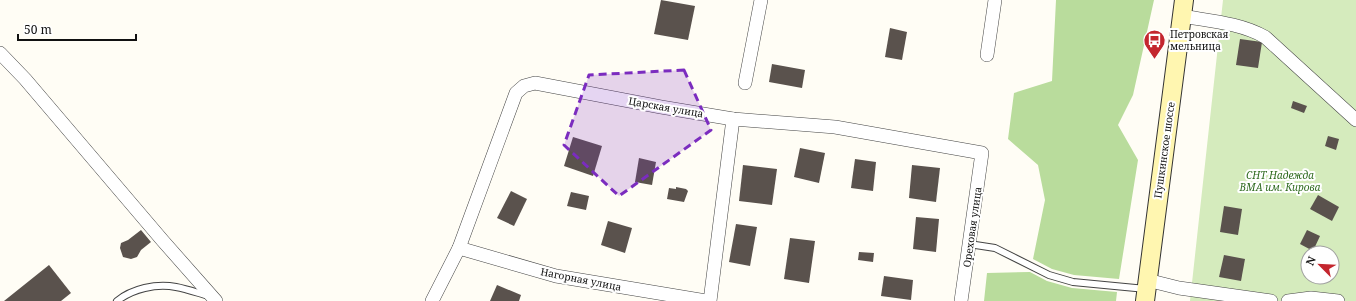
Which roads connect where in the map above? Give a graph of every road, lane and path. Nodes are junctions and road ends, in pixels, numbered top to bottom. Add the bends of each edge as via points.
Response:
1 (761, 0) edge
2 (995, 0) edge
3 (1183, 8) edge
4 (0, 53) edge
5 (987, 55) dead end
6 (745, 84) dead end
7 (732, 119) junction
8 (1356, 120) edge
9 (982, 153) joint
10 (969, 244) junction
11 (459, 248) junction
12 (1146, 290) edge
13 (214, 299) edge
14 (117, 301) edge
15 (432, 301) edge
16 (706, 301) edge
17 (710, 301) edge
18 (961, 301) edge
19 (1271, 301) edge
20 (1288, 301) edge
21 (1338, 301) edge

1 - 6 street
2 - 5 street
3 - 8 street via 1265,37
3 - 12 main road, Пушкинское шоссе
4 - 13 street
7 - 9 street, Царская улица via 835,128
7 - 11 street, Царская улица via 535,83 524,86 516,93
7 - 17 street
9 - 10 street, Ореховая улица
10 - 12 lane via 995,248 1049,275 1073,282
10 - 18 street, Ореховая улица
11 - 15 street, Царская улица
11 - 16 street, Нагорная улица via 556,276
12 - 19 street via 1179,288
13 - 14 lane via 175,286 150,286 124,295
20 - 21 street via 1311,298

